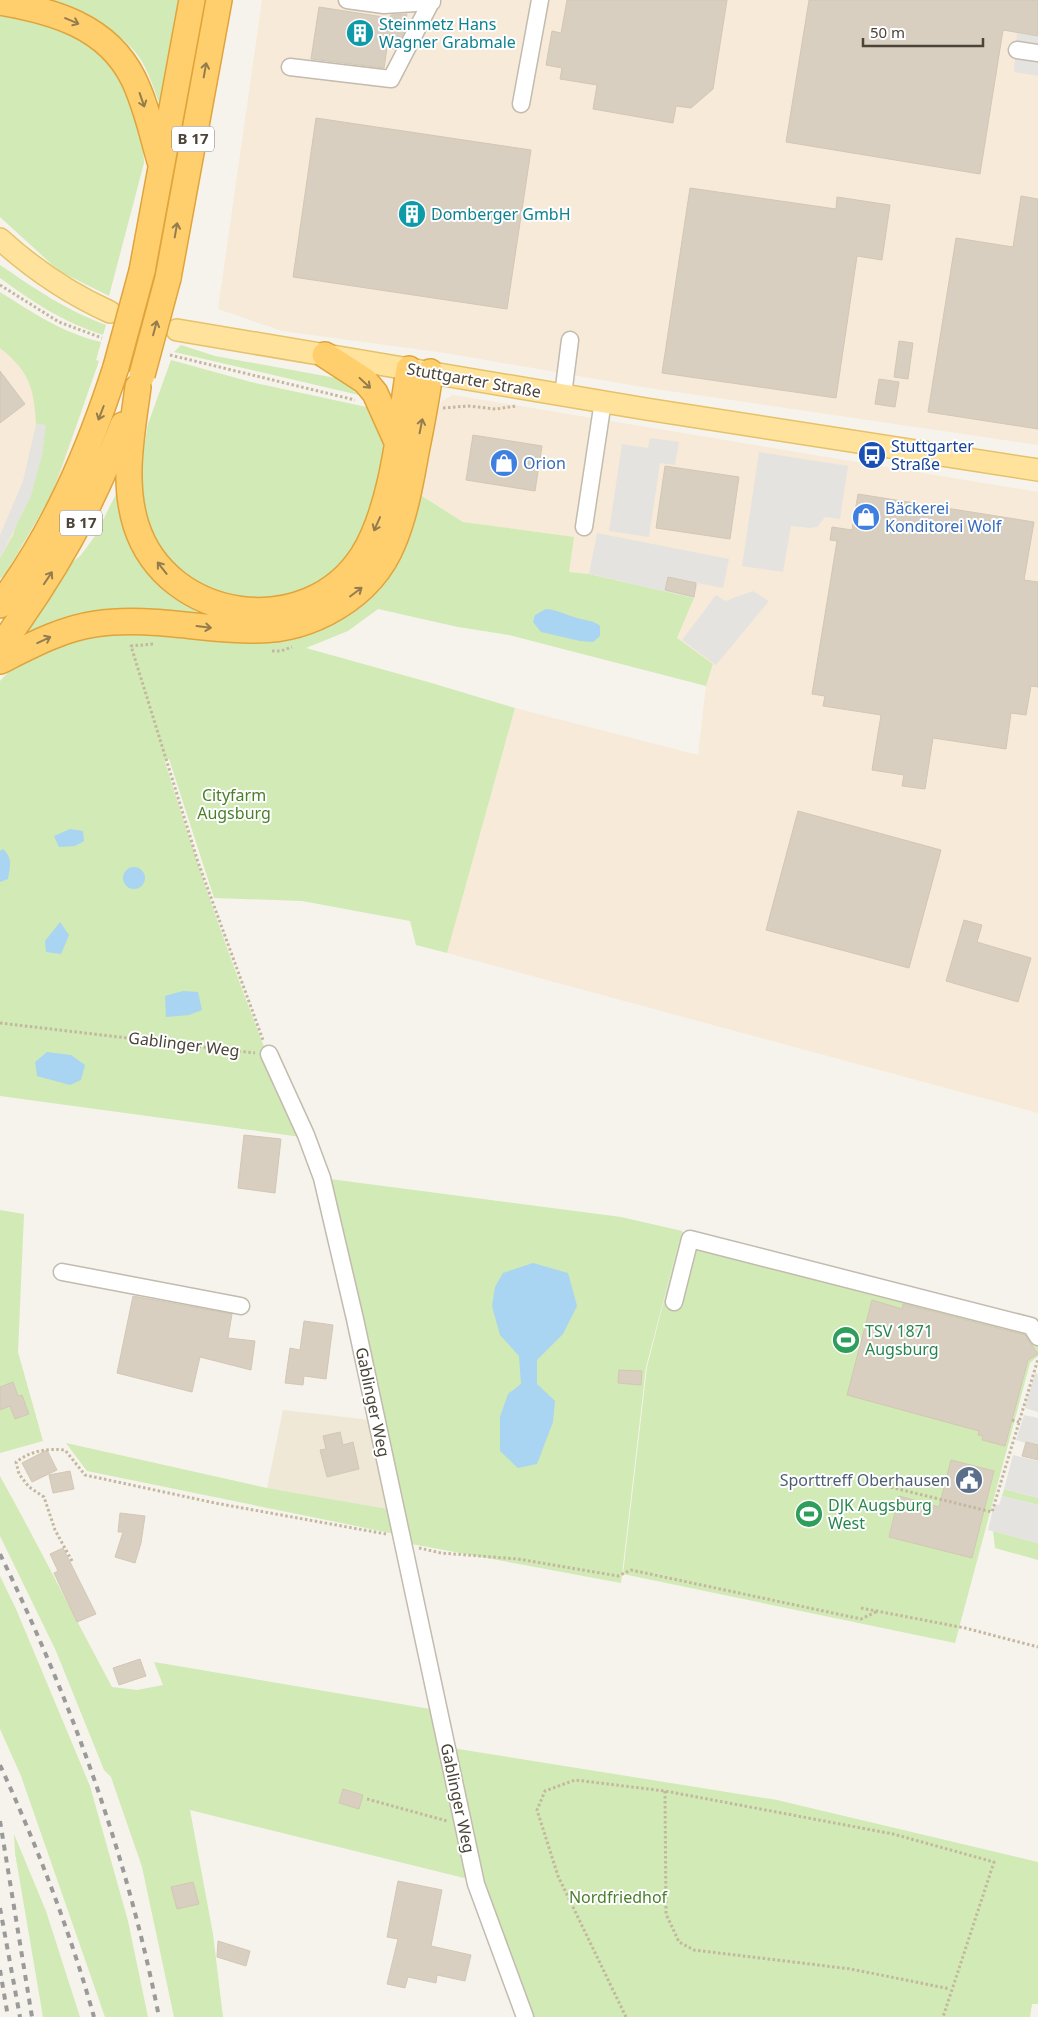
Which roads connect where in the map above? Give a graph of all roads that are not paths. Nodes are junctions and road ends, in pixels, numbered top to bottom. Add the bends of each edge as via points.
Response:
1 (192, 0) edge
2 (218, 0) edge
3 (347, 0) edge
4 (540, 0) edge
5 (432, 1) edge
6 (0, 2) edge
7 (1017, 50) dead end
8 (1038, 53) edge
9 (290, 66) dead end
10 (521, 104) dead end
11 (162, 166) junction
12 (0, 239) edge
13 (110, 312) dead end
14 (177, 330) dead end
15 (570, 340) dead end
16 (325, 354) junction
17 (420, 371) junction
18 (140, 381) junction
19 (563, 395) junction
20 (604, 401) junction
21 (396, 442) junction
22 (1038, 470) edge
23 (584, 527) dead end
24 (0, 605) edge
25 (0, 647) edge
26 (0, 661) edge
27 (269, 1054) road end
28 (62, 1272) dead end
29 (674, 1302) dead end
30 (241, 1306) dead end
31 (1038, 1338) edge
32 (525, 2017) edge

1 - 11 highway, B 17
18 -> 2 highway, B 17, bridge via 168,278
3 - 5 lane via 384,5
4 - 10 lane
5 - 9 lane via 391,79
6 -> 11 highway via 56,14 80,24 119,57 133,77 141,97
7 - 8 lane
11 -> 24 highway, B 17, bridge via 142,271 99,419 61,507
12 - 13 main road via 29,265 76,297
14 - 16 main road, Stuttgarter Straße
15 - 19 lane
16 - 17 main road, Stuttgarter Straße
16 -> 21 highway via 365,382 375,393
17 - 19 main road, Stuttgarter Straße
17 - 21 highway
26 -> 17 highway via 53,636 94,624 136,621 277,630 306,623 335,608 362,588 380,567 393,544 410,483
21 -> 18 highway via 380,517 363,555 346,575 315,598 284,610 250,611 219,605 192,593 168,576 148,550 136,526 130,495 129,456
25 -> 18 highway, B 17 via 56,566 83,518
19 - 20 main road, Stuttgarter Straße
20 - 22 main road, Stuttgarter Straße
20 - 23 lane
27 - 32 lane, Gablinger Weg via 322,1178 356,1319 476,1884
28 - 30 lane
29 - 31 lane via 690,1239 1031,1326

